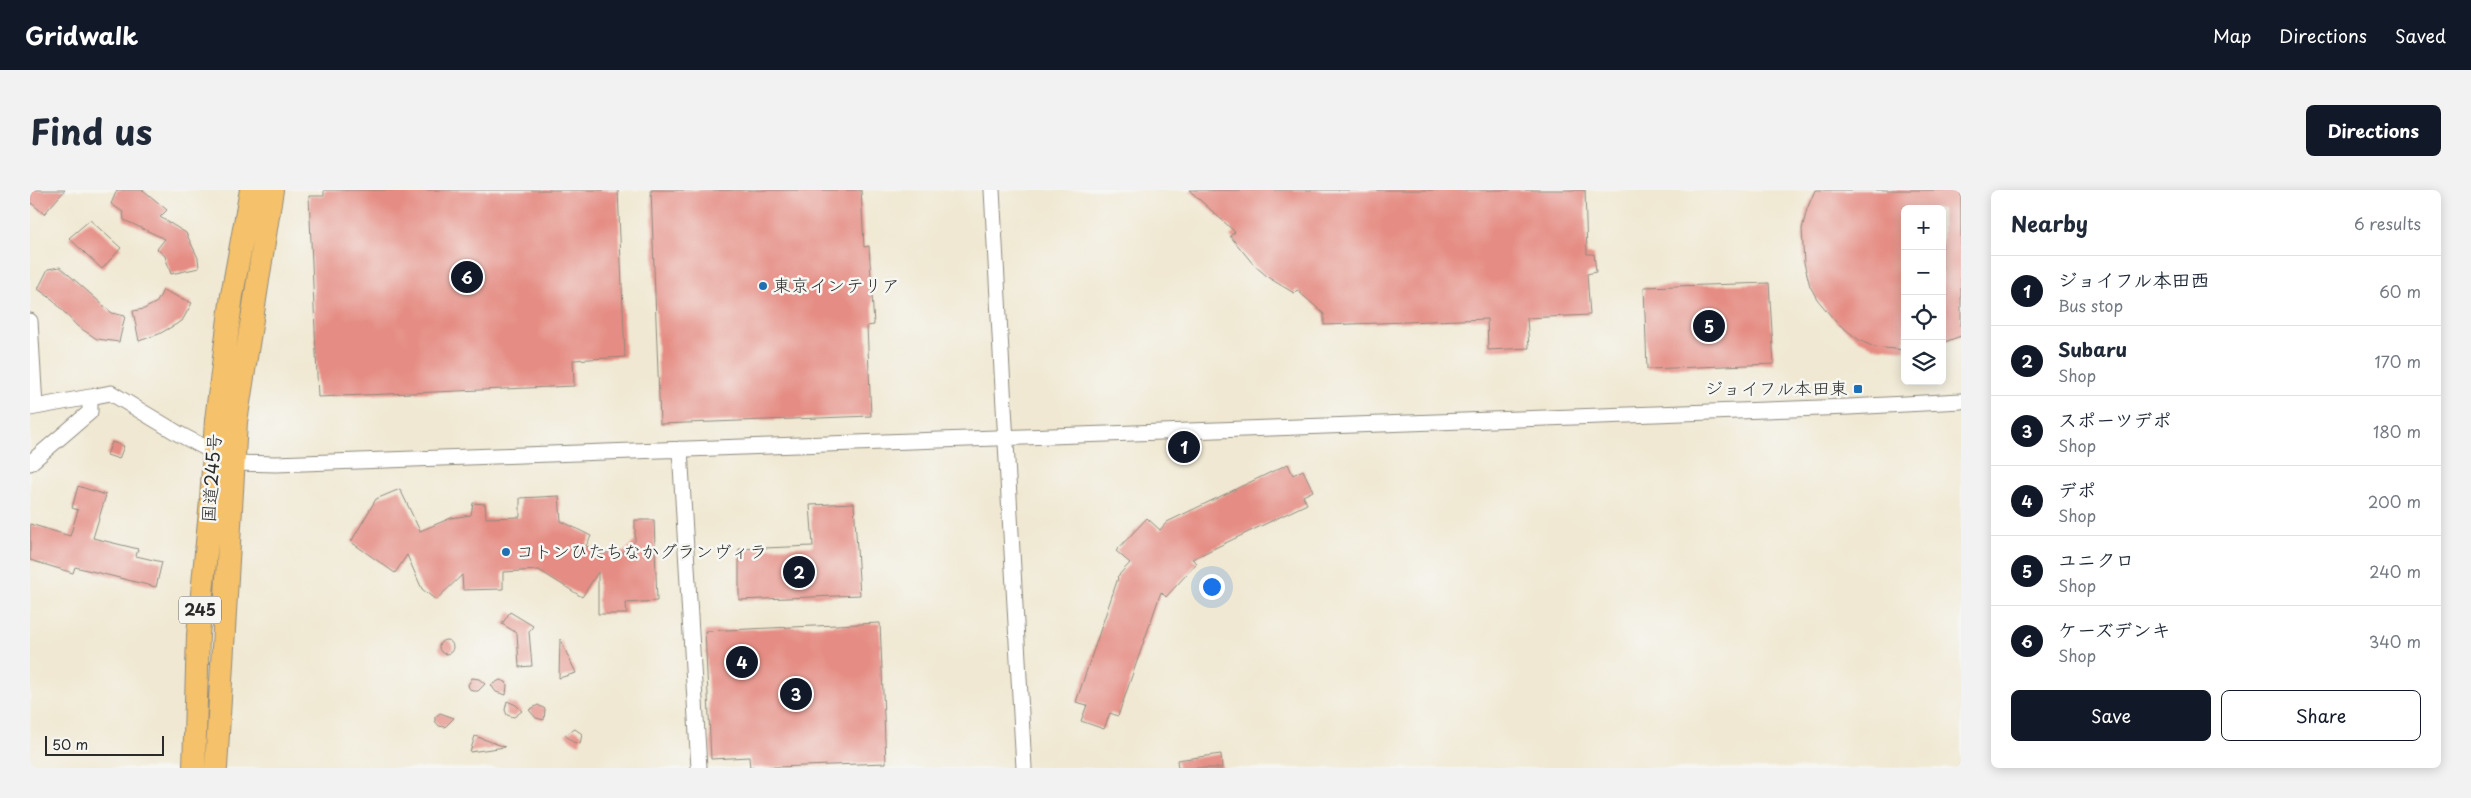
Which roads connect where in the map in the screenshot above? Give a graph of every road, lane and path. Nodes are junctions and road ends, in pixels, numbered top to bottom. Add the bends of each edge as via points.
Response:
1 (251, 190) edge
2 (272, 190) edge
3 (992, 190) edge
4 (30, 321) edge
5 (90, 397) junction
6 (1961, 401) edge
7 (33, 408) edge
8 (1005, 437) junction
9 (680, 449) junction
10 (214, 452) junction
11 (30, 463) edge
12 (234, 463) junction
13 (194, 768) edge
14 (216, 768) edge
15 (699, 768) edge
16 (1024, 768) edge

1 - 10 highway, 国道245号 / 245 via 232,296
2 - 12 highway, 国道245号 / 245 via 236,422
3 - 8 street
4 - 7 street
5 - 7 street
5 - 10 street via 111,393
5 - 11 street via 90,412
6 - 8 street
8 - 9 street
8 - 16 street
9 - 12 street
9 - 15 street
10 - 12 street
10 - 13 highway, 国道245号 / 245 via 198,635
12 - 14 highway, 国道245号 / 245

